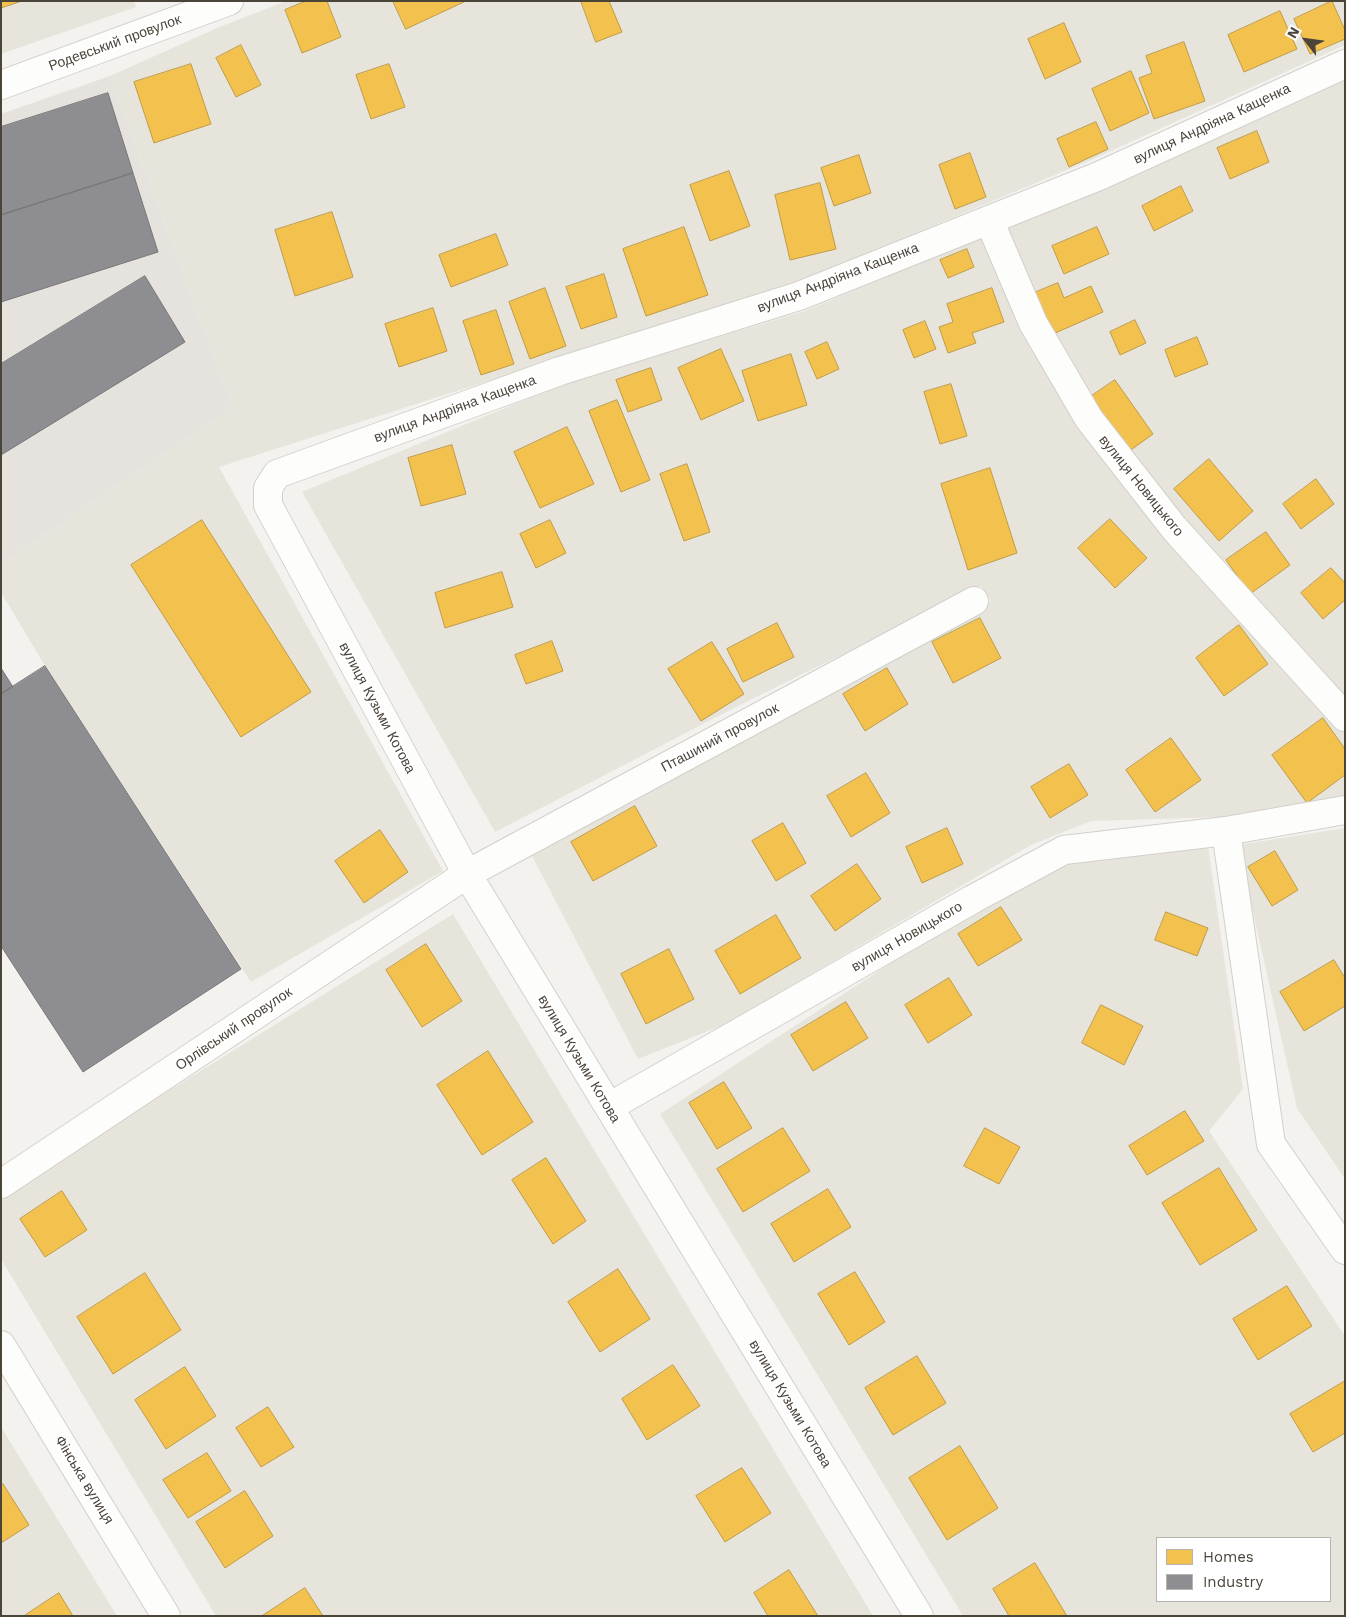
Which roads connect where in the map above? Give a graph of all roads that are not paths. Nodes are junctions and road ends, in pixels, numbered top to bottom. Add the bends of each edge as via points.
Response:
1 (228, 1) edge
2 (1345, 64) edge
3 (1, 85) edge
4 (989, 220) junction
5 (268, 488) joint
6 (974, 601) dead end
7 (1345, 717) edge
8 (1345, 810) edge
9 (1226, 831) junction
10 (467, 874) junction
11 (609, 1107) junction
12 (1, 1184) edge
13 (1345, 1250) edge
14 (1, 1345) edge
15 (166, 1616) edge
16 (919, 1616) edge

1 - 3 street, Родевський провулок
2 - 4 street, вулиця Андріяна Кащенка via 1098,176
4 - 5 street, вулиця Андріяна Кащенка via 799,296 560,371 277,474
4 - 7 street, вулиця Новицького via 1033,323 1089,419 1174,528
5 - 10 street, вулиця Кузьми Котова via 268,505
6 - 10 street, Пташиний провулок
8 - 9 street, вулиця Новицького
9 - 11 street, вулиця Новицького via 1064,850
9 - 13 street via 1271,1144
10 - 11 street, вулиця Кузьми Котова
10 - 12 street, Орлівський провулок
11 - 16 street, вулиця Кузьми Котова
14 - 15 street, Фінська вулиця

